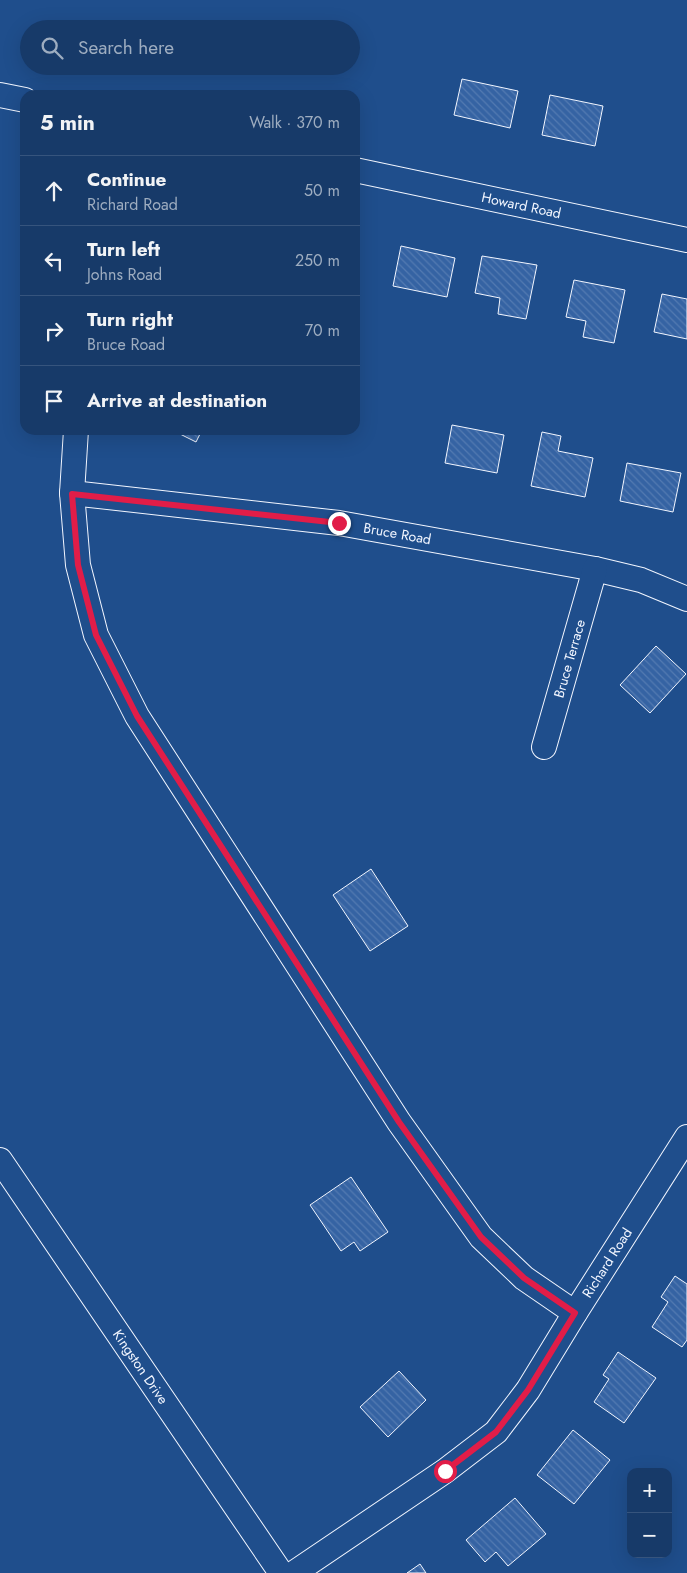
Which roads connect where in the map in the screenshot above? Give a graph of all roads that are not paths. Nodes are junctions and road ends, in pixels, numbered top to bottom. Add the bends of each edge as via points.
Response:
1 (0, 95) edge
2 (20, 99) edge
3 (360, 171) edge
4 (687, 240) edge
5 (76, 435) edge
6 (72, 494) junction
7 (595, 569) junction
8 (687, 599) edge
9 (544, 747) dead end
10 (687, 1137) edge
11 (0, 1160) edge
12 (575, 1313) junction
13 (281, 1573) edge
14 (294, 1573) edge

1 - 2 street
3 - 4 street, Howard Road
5 - 6 street
6 - 7 street, Bruce Road via 339,523
6 - 12 street via 78,565 96,635 137,716 399,1122 481,1237 524,1278
7 - 8 street, Bruce Road via 641,580
7 - 9 street, Bruce Terrace
10 - 12 street, Richard Road
11 - 13 street, Kingston Drive
12 - 14 street, Richard Road via 528,1390 496,1432 445,1471

